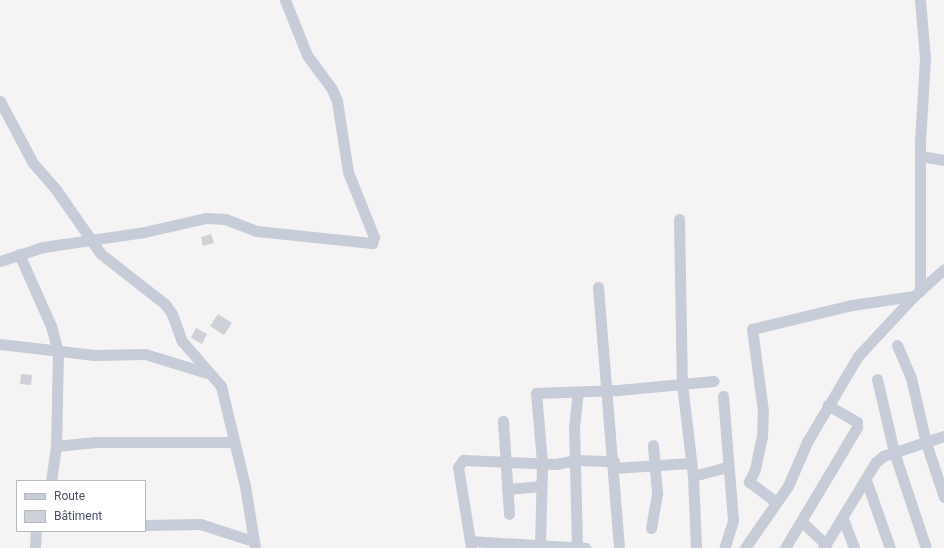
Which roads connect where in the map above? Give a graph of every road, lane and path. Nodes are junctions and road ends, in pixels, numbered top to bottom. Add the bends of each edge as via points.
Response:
1 (284, 0) edge
2 (920, 0) edge
3 (0, 101) edge
4 (920, 156) junction
5 (944, 160) edge
6 (679, 219) dead end
7 (90, 239) junction
8 (19, 254) junction
9 (0, 261) edge
10 (944, 269) edge
11 (598, 287) dead end
12 (917, 293) junction
13 (0, 344) edge
14 (897, 345) dead end
15 (58, 352) junction
16 (216, 378) junction
17 (714, 380) dead end
18 (877, 380) dead end
19 (682, 384) junction
20 (608, 390) junction
21 (578, 392) junction
22 (723, 396) dead end
23 (828, 405) junction
24 (503, 421) dead end
25 (944, 436) edge
26 (234, 442) junction
27 (926, 443) junction
28 (653, 445) dead end
29 (56, 446) junction
30 (894, 452) junction
31 (504, 460) junction
32 (576, 460) junction
33 (542, 462) junction
34 (690, 463) junction
35 (614, 464) junction
36 (654, 465) junction
37 (727, 467) junction
38 (693, 476) junction
39 (51, 480) edge
40 (866, 480) junction
41 (541, 486) junction
42 (507, 489) junction
43 (944, 497) edge
44 (776, 502) junction
45 (509, 514) dead end
46 (843, 519) junction
47 (802, 522) junction
48 (146, 525) edge
49 (651, 528) dead end
50 (36, 532) edge
51 (254, 545) edge
52 (471, 545) edge
53 (824, 546) edge
54 (544, 547) edge
55 (581, 547) edge
56 (35, 548) edge
57 (619, 548) edge
58 (696, 548) edge
59 (724, 548) edge
60 (745, 548) edge
61 (785, 548) edge
62 (854, 548) edge
63 (890, 548) edge
64 (926, 548) edge

1 - 7 street via 307,56 332,89 337,101 348,172 374,237 372,243 257,231 215,218
2 - 4 street via 925,58
3 - 7 street via 33,163 57,191
4 - 5 street
4 - 12 street
6 - 19 street
7 - 8 street
7 - 16 street via 116,268 165,304 172,314 182,340
8 - 9 street
8 - 15 street via 51,326
10 - 12 street
11 - 20 street
12 - 23 street via 867,344
12 - 44 street via 852,305 752,329 763,411 762,437 755,469 749,482
13 - 15 street
14 - 27 street via 911,378
15 - 16 street via 145,354 198,369
15 - 29 street
16 - 26 street via 225,395
17 - 19 street
18 - 30 street
19 - 20 street
19 - 34 street
20 - 21 street
20 - 35 street
21 - 32 street via 574,428
21 - 33 street via 536,393
22 - 37 street
23 - 44 street via 807,442 788,486
23 - 47 street via 857,422 857,428
24 - 31 street
25 - 27 street
26 - 29 street via 96,442
26 - 51 street via 245,486
27 - 30 street
27 - 43 street
28 - 36 street
29 - 39 street
30 - 40 street via 875,463
30 - 64 street
31 - 33 street
31 - 42 street
31 - 52 street via 463,460 460,464 462,498
32 - 33 street via 556,464
32 - 35 street
32 - 55 street
33 - 41 street
34 - 36 street
34 - 38 street
35 - 36 street
35 - 57 street
36 - 49 street via 657,493
37 - 38 street
37 - 59 street via 733,521
38 - 58 street
40 - 46 street
40 - 63 street
41 - 42 street
41 - 54 street
42 - 45 street
44 - 60 street
46 - 53 street
46 - 62 street
47 - 53 street
47 - 61 street
48 - 51 street via 200,524
50 - 56 street
52 - 54 street
54 - 55 street

